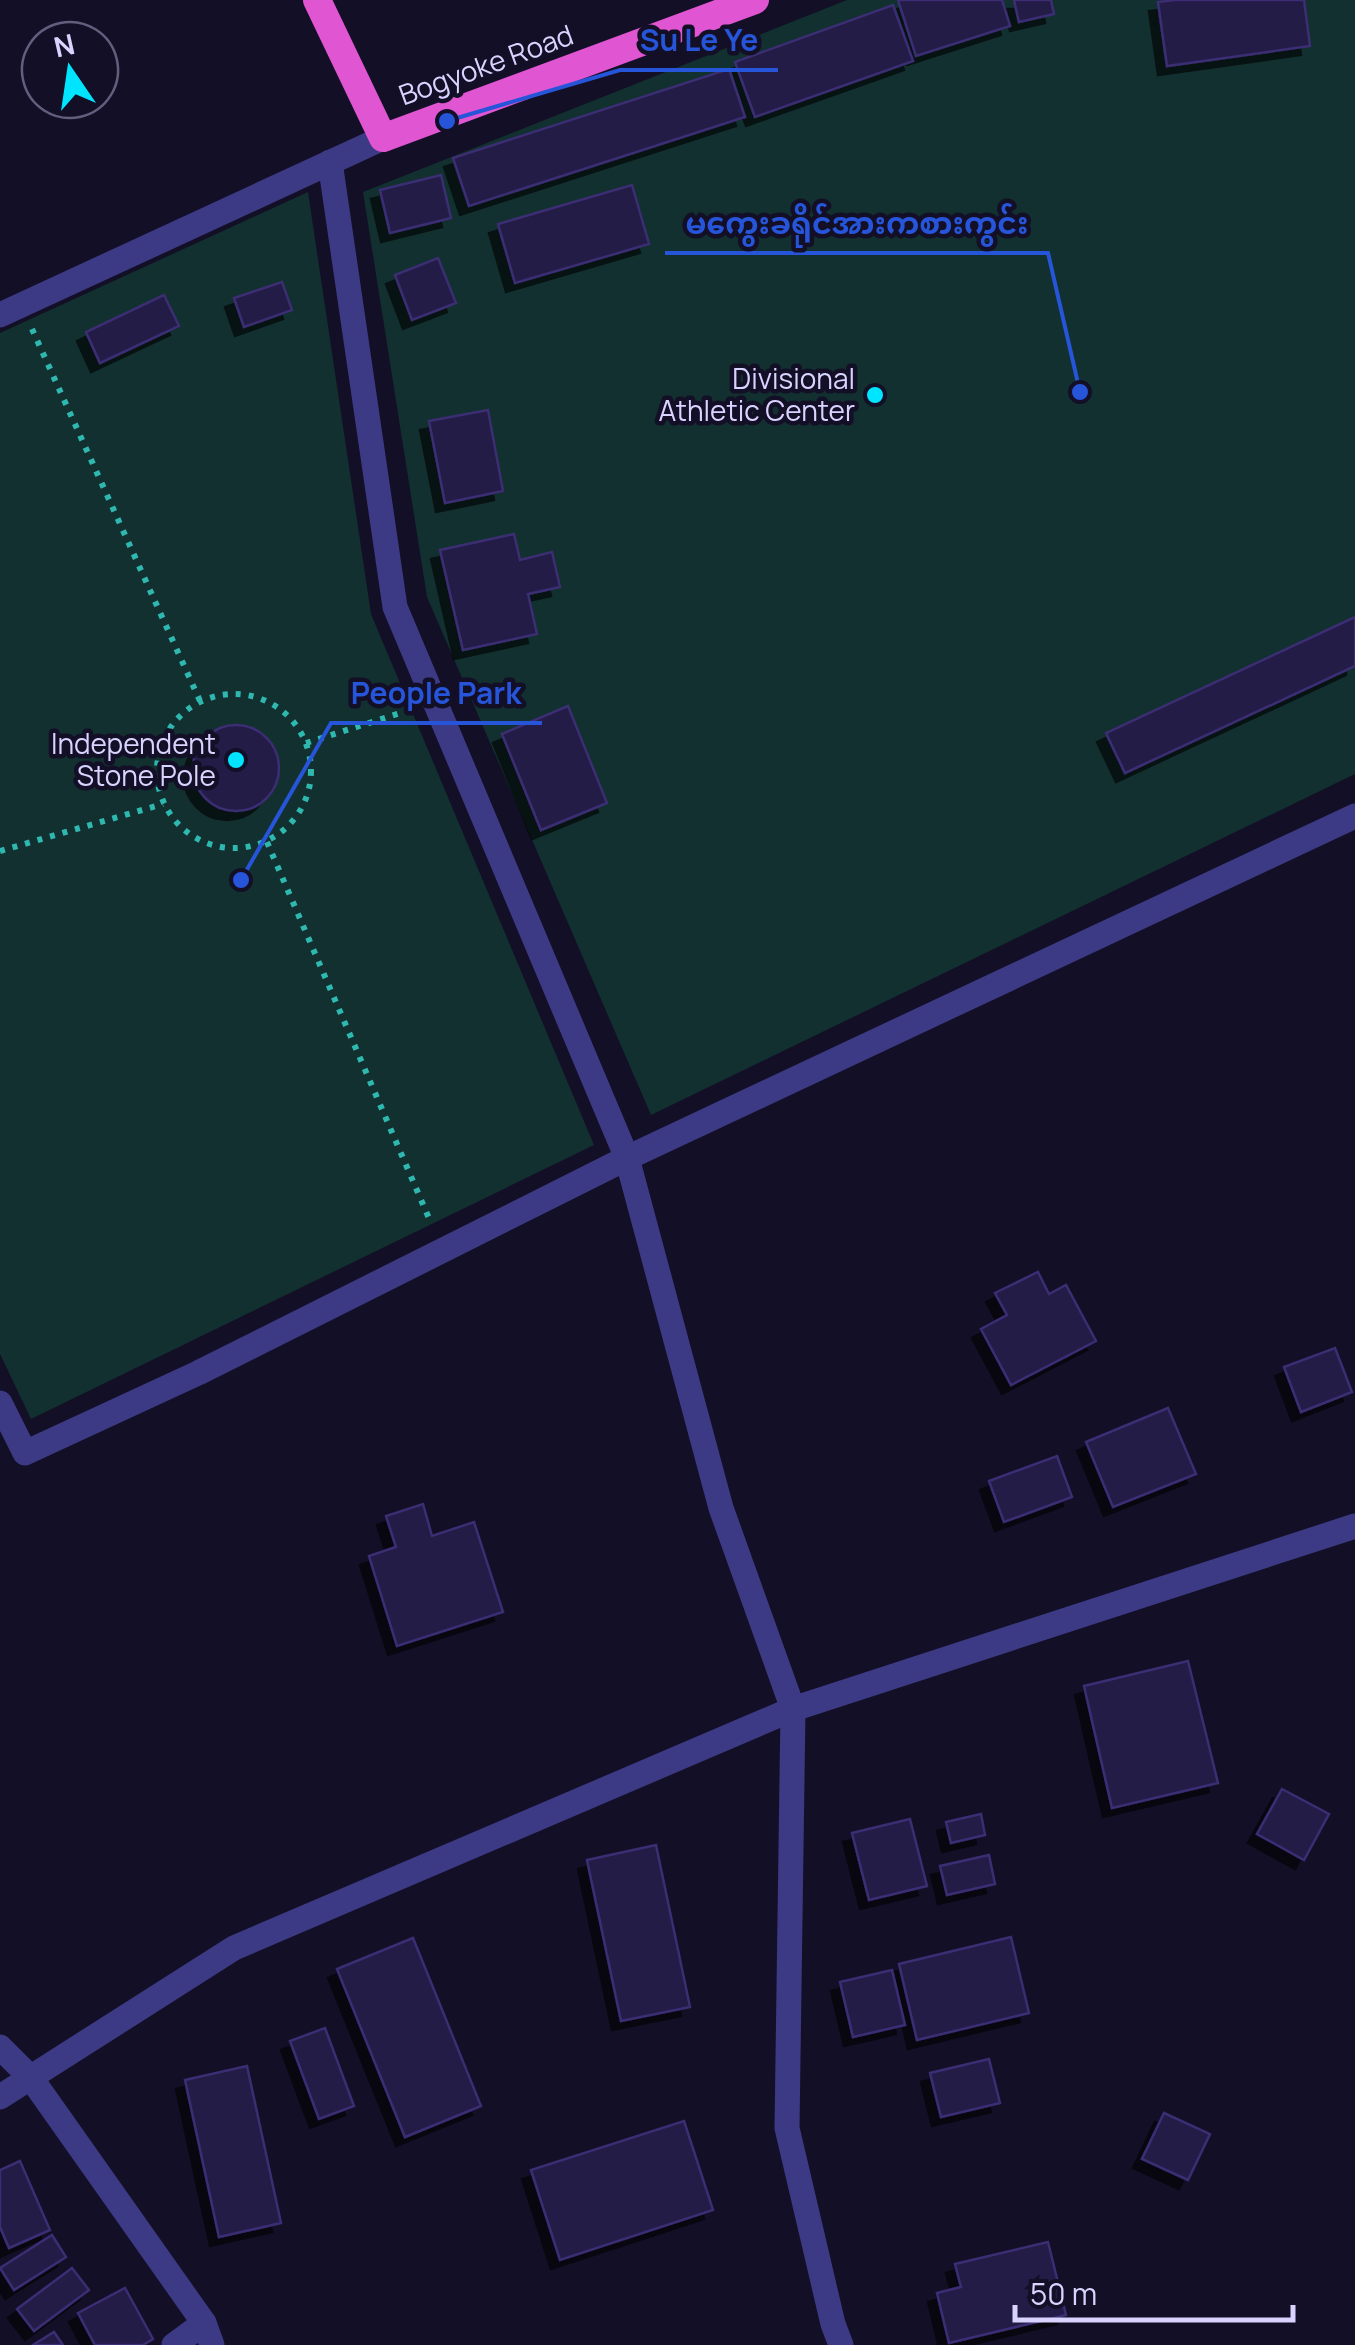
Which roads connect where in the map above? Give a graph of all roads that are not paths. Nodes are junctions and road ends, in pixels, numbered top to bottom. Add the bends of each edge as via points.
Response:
1 (318, 0) edge
2 (755, 0) edge
3 (383, 138) junction
4 (330, 162) junction
5 (10, 310) edge
6 (1355, 816) edge
7 (627, 1158) junction
8 (0, 1403) edge
9 (1355, 1526) edge
10 (793, 1709) junction
11 (0, 2047) edge
12 (31, 2078) junction
13 (0, 2097) edge
14 (208, 2334) edge
15 (174, 2345) edge
16 (840, 2345) edge

1 - 3 highway, Bogyoke Road
2 - 3 highway, Bogyoke Road
3 - 4 street
4 - 5 street
4 - 7 street via 395,607
6 - 7 street
7 - 8 street via 25,1453
7 - 10 street via 720,1508
9 - 10 street
10 - 12 street via 234,1948
10 - 16 street via 786,2128
11 - 12 street
12 - 13 street
12 - 14 street
14 - 15 street

